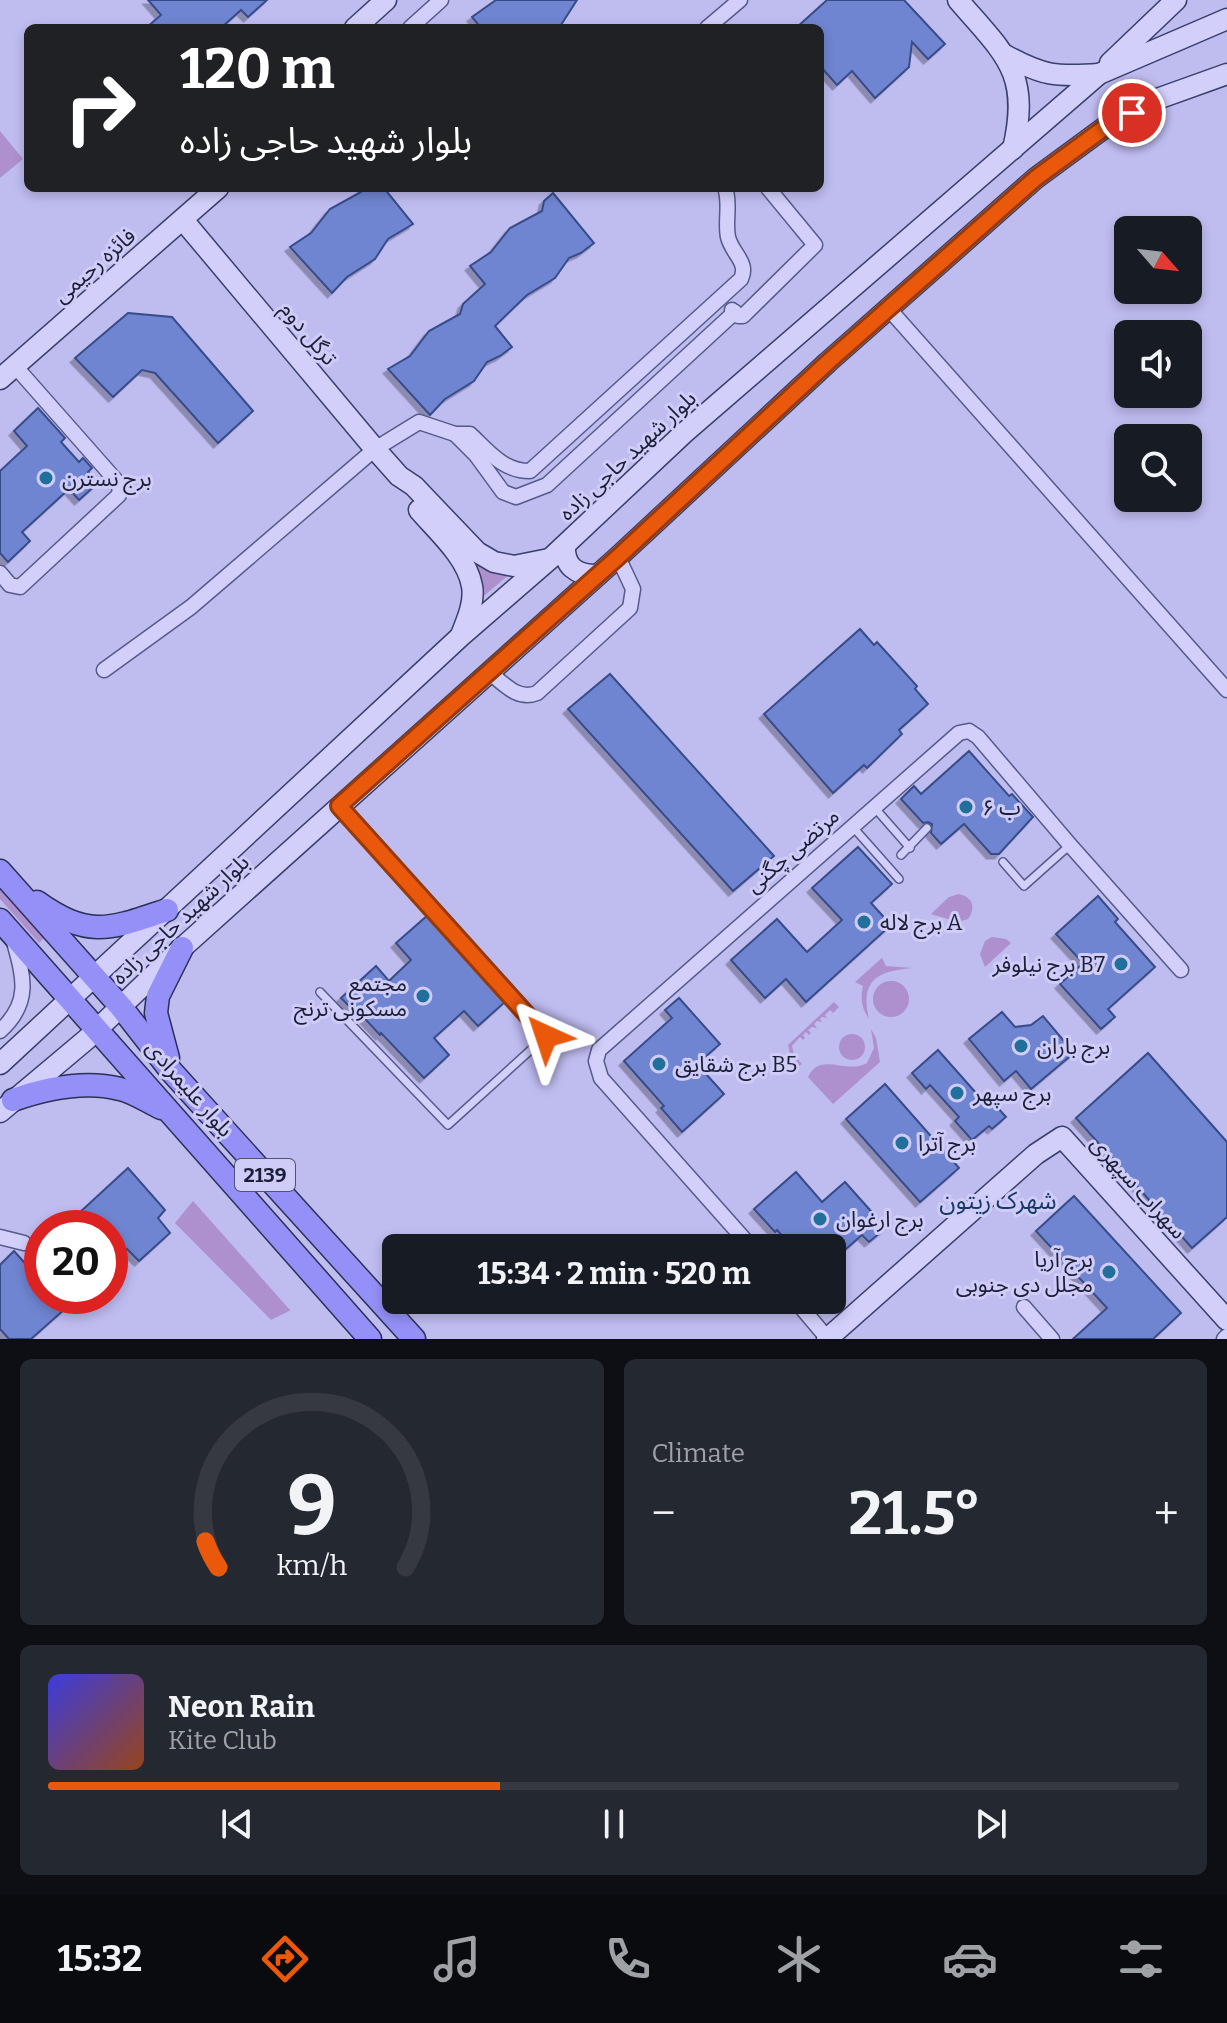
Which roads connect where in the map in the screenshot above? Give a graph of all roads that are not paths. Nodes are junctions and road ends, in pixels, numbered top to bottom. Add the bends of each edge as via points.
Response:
1 (386, 0) edge
2 (441, 0) edge
3 (740, 0) edge
4 (958, 0) edge
5 (1176, 0) edge
6 (1227, 19) edge
7 (359, 24) edge
8 (414, 24) edge
9 (712, 24) edge
10 (1005, 55) junction
11 (1099, 74) junction
12 (1227, 74) edge
13 (1013, 149) junction
14 (214, 192) edge
15 (726, 192) edge
16 (771, 192) edge
17 (183, 220) junction
18 (721, 298) junction
19 (889, 309) junction
20 (735, 312) junction
21 (7, 372) edge
22 (455, 434) junction
23 (375, 449) junction
24 (399, 476) junction
25 (558, 552) junction
26 (618, 557) junction
27 (0, 573) edge
28 (596, 575) junction
29 (461, 636) junction
30 (104, 670) dead end
31 (489, 672) junction
32 (1227, 690) edge
33 (339, 806) junction
34 (874, 807) junction
35 (852, 826) junction
36 (927, 828) dead end
37 (1070, 845) junction
38 (910, 848) junction
39 (901, 855) dead end
40 (1003, 862) dead end
41 (6, 878) edge
42 (899, 879) dead end
43 (167, 910) junction
44 (6, 927) edge
45 (182, 948) junction
46 (1181, 970) dead end
47 (95, 977) junction
48 (320, 992) dead end
49 (71, 999) junction
50 (121, 1007) junction
51 (97, 1030) junction
52 (0, 1031) edge
53 (0, 1064) edge
54 (171, 1071) junction
55 (6, 1106) edge
56 (168, 1111) junction
57 (740, 1234) edge
58 (0, 1237) edge
59 (24, 1243) dead end
60 (1024, 1307) dead end
61 (807, 1314) edge
62 (1227, 1320) edge
63 (370, 1339) edge
64 (414, 1339) edge
65 (828, 1339) edge
66 (1052, 1339) edge

1 - 7 main road
2 - 8 street
3 - 9 street
4 - 10 main road
5 - 11 main road
6 - 11 main road, بلوار شهید حاجی زاده
10 - 11 main road via 1044,74
10 - 13 main road via 1021,100
11 - 13 main road, بلوار شهید حاجی زاده
12 - 19 main road, بلوار شهید حاجی زاده via 1160,98 1104,128 1036,178
13 - 25 main road, بلوار شهید حاجی زاده via 684,433
14 - 17 main road, فائزه رحیمی
15 - 18 street via 728,237 745,271
16 - 20 street via 815,245 743,316
17 - 21 main road, فائزه رحیمی
17 - 23 main road, ترگل دوم
18 - 20 street
18 - 22 street via 530,471 514,471 470,434
19 - 26 main road, بلوار شهید حاجی زاده
19 - 32 street
20 - 22 street via 539,489 516,497 503,492
21 - 27 street via 121,490 20,587 10,585
22 - 23 street via 419,422
23 - 24 main road, ترگل دوم
23 - 30 street via 191,607
24 - 25 main road, ترگل دوم via 494,562 514,566
24 - 29 main road, ترگل دوم via 409,497 454,551 472,586
25 - 28 main road via 571,567
25 - 29 main road, بلوار شهید حاجی زاده
26 - 28 main road, بلوار شهید حاجی زاده
26 - 31 street via 633,589 630,608 537,693 519,695
28 - 31 main road, بلوار شهید حاجی زاده
29 - 43 main road, بلوار شهید حاجی زاده
31 - 33 main road, بلوار شهید حاجی زاده
33 - 45 main road, بلوار شهید حاجی زاده
33 - 48 lane via 546,1036 448,1125
34 - 35 street, مرتضی چگنی
34 - 37 street, مرتضی چگنی via 959,733 969,731
34 - 38 lane
35 - 42 lane
35 - 57 street, مرتضی چگنی via 599,1050 601,1078
36 - 38 lane
37 - 40 lane via 1024,886
37 - 46 street, مرتضی چگنی
38 - 39 lane
41 - 43 main road via 56,916 82,927 116,927
41 - 47 main road, بلوار علیمرادی
43 - 47 main road, بلوار شهید حاجی زاده
44 - 49 main road, بلوار علیمرادی
44 - 52 street via 23,972 23,993 15,1016
45 - 50 main road, بلوار شهید حاجی زاده
45 - 54 main road via 158,996 156,1013
47 - 49 main road, بلوار شهید حاجی زاده
47 - 50 main road, بلوار علیمرادی
49 - 51 main road, بلوار علیمرادی
49 - 53 main road, بلوار شهید حاجی زاده
50 - 51 main road, بلوار شهید حاجی زاده
50 - 54 main road, بلوار علیمرادی / 2139
51 - 55 main road, بلوار شهید حاجی زاده
51 - 56 main road, بلوار علیمرادی / 2139
54 - 64 main road, بلوار علیمرادی / 2139
55 - 56 main road via 69,1085 121,1089
56 - 63 main road, بلوار علیمرادی / 2139
58 - 59 street
60 - 66 street
61 - 65 street
62 - 65 main road, سهراب سپهری via 1062,1137 1036,1154

